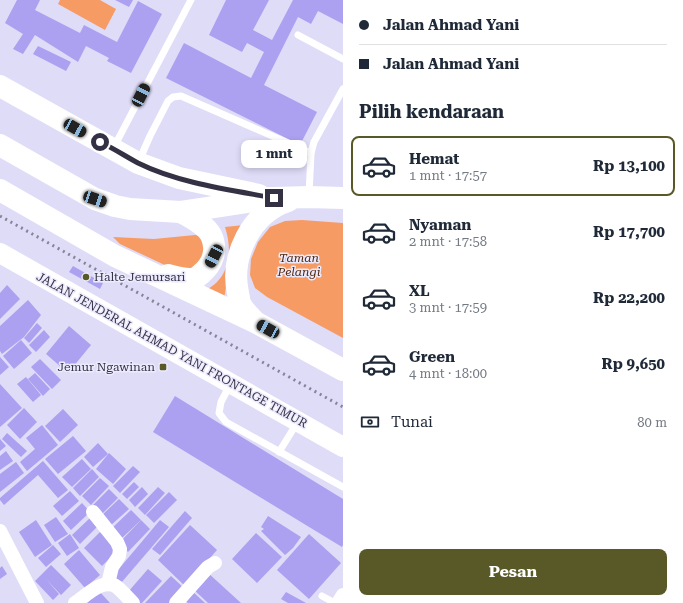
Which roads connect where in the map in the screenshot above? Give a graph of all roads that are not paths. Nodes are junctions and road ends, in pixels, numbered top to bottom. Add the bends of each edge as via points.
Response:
1 (189, 1) edge
2 (298, 35) dead end
3 (343, 59) edge
4 (0, 86) edge
5 (343, 89) edge
6 (0, 145) edge
7 (113, 148) junction
8 (311, 153) junction
9 (138, 163) junction
10 (0, 190) edge
11 (306, 197) junction
12 (274, 198) junction
13 (343, 198) edge
14 (181, 212) junction
15 (0, 254) edge
16 (116, 256) junction
17 (255, 322) junction
18 (343, 370) edge
19 (231, 384) junction
20 (298, 421) junction
21 (343, 447) edge
22 (280, 452) junction
23 (343, 487) edge
24 (93, 512) dead end
25 (0, 531) edge
26 (215, 563) dead end
27 (108, 584) junction
28 (343, 594) edge
29 (322, 596) dead end
30 (37, 603) edge
31 (75, 603) edge
32 (133, 603) edge
33 (176, 603) edge
34 (335, 603) edge
35 (338, 603) edge

1 - 7 lane
2 - 3 lane
4 - 7 highway
5 - 8 lane via 316,137
6 - 14 highway via 95,199 130,209
7 - 9 highway
8 - 9 lane via 177,96 168,101
8 - 11 lane
9 - 12 highway via 179,178
10 - 16 highway
11 - 12 highway
11 - 13 highway
11 - 17 highway via 280,204 260,218 246,236 237,258 236,282 241,305
12 - 14 highway
14 - 16 highway via 204,226 214,242 214,256 208,268 196,278 174,277
15 - 19 street, JALAN JENDERAL AHMAD YANI FRONTAGE TIMUR
16 - 17 highway
17 - 18 highway
19 - 20 street, JALAN JENDERAL AHMAD YANI FRONTAGE TIMUR
19 - 22 lane via 221,402 220,413 226,422
20 - 21 street, JALAN JENDERAL AHMAD YANI FRONTAGE TIMUR
20 - 22 lane
22 - 23 lane
24 - 27 street via 120,549
25 - 30 street
26 - 33 street via 208,567
27 - 31 street via 101,585
27 - 32 street via 116,587
28 - 35 street
29 - 34 lane

